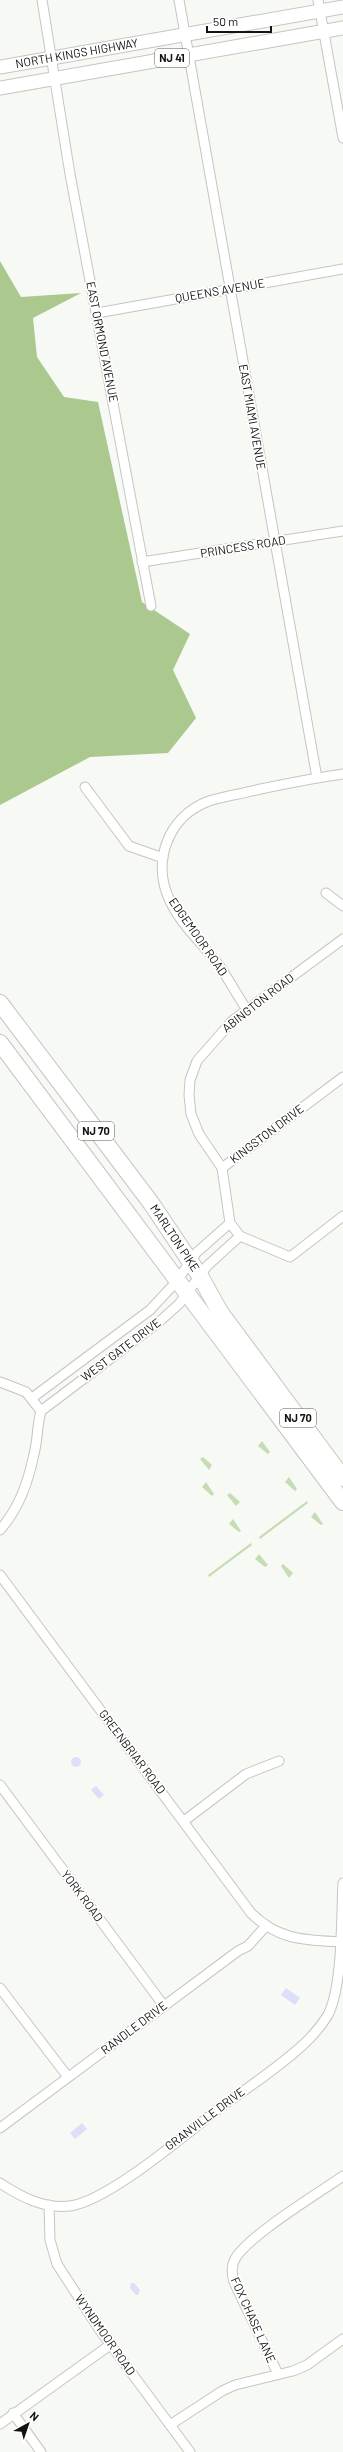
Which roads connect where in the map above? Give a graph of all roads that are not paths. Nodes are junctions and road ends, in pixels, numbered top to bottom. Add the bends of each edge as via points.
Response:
1 (42, 0) edge
2 (179, 0) edge
3 (319, 6) edge
4 (343, 7) edge
5 (343, 28) edge
6 (324, 31) junction
7 (185, 35) junction
8 (189, 55) junction
9 (52, 58) junction
10 (0, 67) edge
11 (56, 79) junction
12 (0, 88) edge
13 (343, 138) edge
14 (343, 269) edge
15 (229, 289) junction
16 (97, 314) junction
17 (343, 531) edge
18 (274, 542) junction
19 (142, 562) junction
20 (151, 606) dead end
21 (343, 774) edge
22 (318, 778) junction
23 (85, 788) dead end
24 (163, 858) junction
25 (326, 893) dead end
26 (343, 906) edge
27 (343, 939) edge
28 (0, 1003) edge
29 (247, 1010) junction
30 (0, 1043) edge
31 (343, 1077) edge
32 (222, 1168) junction
33 (343, 1216) edge
34 (235, 1230) junction
35 (184, 1271) junction
36 (194, 1284) junction
37 (0, 1382) edge
38 (36, 1404) junction
39 (343, 1478) edge
40 (343, 1502) edge
41 (0, 1530) edge
42 (0, 1575) edge
43 (278, 1761) dead end
44 (0, 1785) edge
45 (184, 1821) junction
46 (343, 1884) edge
47 (266, 1927) junction
48 (342, 1942) edge
49 (0, 1988) edge
50 (164, 2006) junction
51 (68, 2077) junction
52 (0, 2128) edge
53 (343, 2176) edge
54 (0, 2184) edge
55 (49, 2205) junction
56 (343, 2339) edge
57 (110, 2344) junction
58 (278, 2374) junction
59 (13, 2413) junction
60 (0, 2424) edge
61 (170, 2425) junction
62 (41, 2452) edge
63 (190, 2452) edge

1 - 9 street, EAST ORMOND AVENUE
2 - 7 street, EAST MIAMI AVENUE
3 - 4 main road, NORTH KINGS HIGHWAY / NJ 41
3 - 6 street
3 - 7 main road, NORTH KINGS HIGHWAY / NJ 41
5 - 6 main road, NORTH KINGS HIGHWAY / NJ 41
6 - 8 main road, NORTH KINGS HIGHWAY / NJ 41
6 - 13 street
7 - 8 street, EAST MIAMI AVENUE
7 - 9 main road, NORTH KINGS HIGHWAY / NJ 41
8 - 11 main road, NORTH KINGS HIGHWAY / NJ 41
8 - 15 street, EAST MIAMI AVENUE
9 - 10 main road, NORTH KINGS HIGHWAY / NJ 41
9 - 11 street, EAST ORMOND AVENUE
11 - 12 main road, NORTH KINGS HIGHWAY / NJ 41
11 - 16 street, EAST ORMOND AVENUE via 70,174
14 - 15 street, QUEENS AVENUE
15 - 16 street, QUEENS AVENUE
15 - 18 street, EAST MIAMI AVENUE
16 - 19 street, EAST ORMOND AVENUE
17 - 18 street, PRINCESS ROAD
18 - 19 street, PRINCESS ROAD
18 - 22 street, EAST MIAMI AVENUE
19 - 20 street, EAST ORMOND AVENUE
21 - 22 street, EDGEMOOR ROAD
22 - 24 street, EDGEMOOR ROAD via 209,801 195,808 180,819 172,831
23 - 24 street via 129,846
24 - 29 street, EDGEMOOR ROAD via 164,883 170,902 188,929 218,964
25 - 26 street
27 - 29 street, ABINGTON ROAD
28 - 35 highway, MARLTON PIKE / NJ 70 via 150,1203
29 - 32 street, ABINGTON ROAD via 232,1021 207,1047 197,1061 190,1080 191,1114 199,1134
30 - 35 highway, MARLTON PIKE / NJ 70
31 - 32 street, KINGSTON DRIVE
32 - 34 street, KINGSTON DRIVE
33 - 34 street via 290,1257
34 - 35 street, WEST GATE DRIVE via 196,1253
34 - 36 street, WEST GATE DRIVE
35 - 36 highway, MARLTON PIKE / NJ 70
35 - 36 highway, MARLTON PIKE / NJ 70
35 - 38 street, WEST GATE DRIVE via 150,1310
36 - 38 street, WEST GATE DRIVE via 160,1321
36 - 39 highway, MARLTON PIKE / NJ 70 via 220,1312
36 - 40 highway, MARLTON PIKE / NJ 70
37 - 38 street via 19,1388
38 - 41 street via 35,1453 23,1495 11,1517
42 - 45 street, GREENBRIAR ROAD
43 - 45 street via 246,1774
44 - 50 street, YORK ROAD
45 - 47 street, GREENBRIAR ROAD via 251,1913
46 - 48 street, GRANVILLE DRIVE
47 - 48 street via 298,1939
47 - 50 street, RANDLE DRIVE via 248,1946
48 - 55 street, GRANVILLE DRIVE via 335,2000 328,2015 296,2051 107,2191 70,2206
49 - 51 street
50 - 51 street, RANDLE DRIVE
51 - 52 street, RANDLE DRIVE
53 - 58 street, FOX CHASE LANE via 263,2231 234,2261 234,2282
54 - 55 street, GRANVILLE DRIVE via 20,2196
55 - 57 street, WYNDMOOR ROAD via 50,2240 57,2264
56 - 58 street via 307,2365
57 - 59 street
57 - 61 street, WYNDMOOR ROAD
58 - 61 street via 222,2391
59 - 60 street
59 - 62 street
61 - 63 street, WYNDMOOR ROAD

